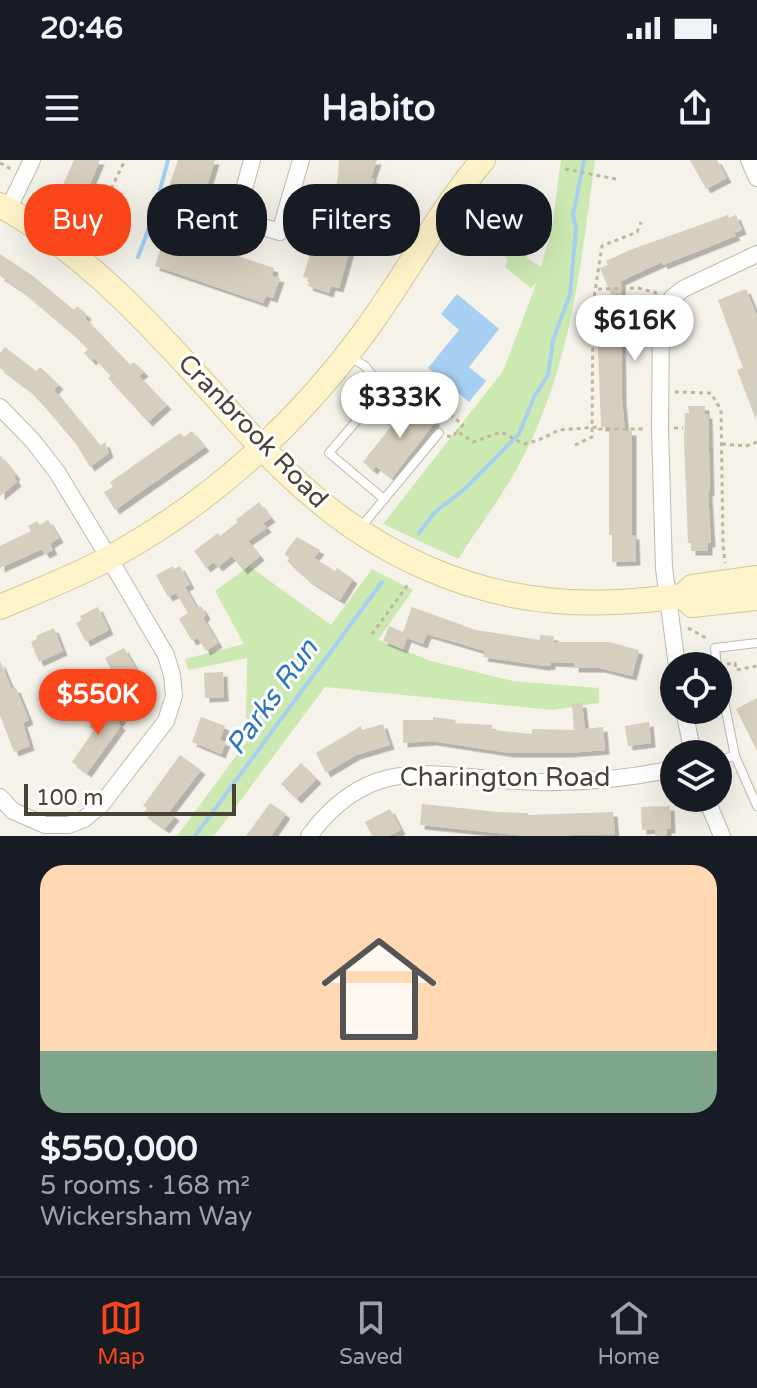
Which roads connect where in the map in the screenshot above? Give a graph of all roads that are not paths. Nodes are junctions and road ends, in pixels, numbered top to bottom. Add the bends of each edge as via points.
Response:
1 (32, 160) edge
2 (252, 160) edge
3 (301, 160) edge
4 (483, 160) edge
5 (749, 160) edge
6 (757, 178) edge
7 (4, 207) edge
8 (757, 254) edge
9 (347, 356) junction
10 (0, 407) edge
11 (439, 433) road end
12 (262, 447) junction
13 (384, 499) junction
14 (358, 531) junction
15 (109, 558) junction
16 (757, 578) edge
17 (676, 597) junction
18 (757, 598) edge
19 (0, 607) edge
20 (757, 643) edge
21 (677, 652) edge
22 (715, 652) edge
23 (729, 724) edge
24 (735, 756) junction
25 (732, 757) edge
26 (660, 771) edge
27 (0, 797) edge
28 (757, 806) edge
29 (712, 812) edge
30 (44, 830) edge
31 (309, 836) edge
32 (722, 836) edge

1 - 7 street
2 - 3 street via 236,219 280,232
4 - 9 street
5 - 6 street
7 - 12 street, Cranbrook Road via 124,298
8 - 17 street via 700,279 672,298 661,323 663,542
9 - 12 street
9 - 13 lane via 365,366 383,390 329,453
10 - 15 street via 57,472
11 - 13 lane
12 - 14 street, Cranbrook Road via 314,498
12 - 15 street via 181,514
13 - 14 lane
14 - 17 street, Cranbrook Road via 428,568 503,592 579,602
15 - 19 street
15 - 30 street via 166,655 174,696 166,721 101,805 84,819
16 - 17 street, Cranbrook Road via 692,587
17 - 18 street, Cranbrook Road via 692,605
17 - 21 street
20 - 22 lane
23 - 24 lane
24 - 25 lane
24 - 28 lane
26 - 31 street, Charington Road via 573,782 398,775 340,801
27 - 30 street
29 - 32 street

